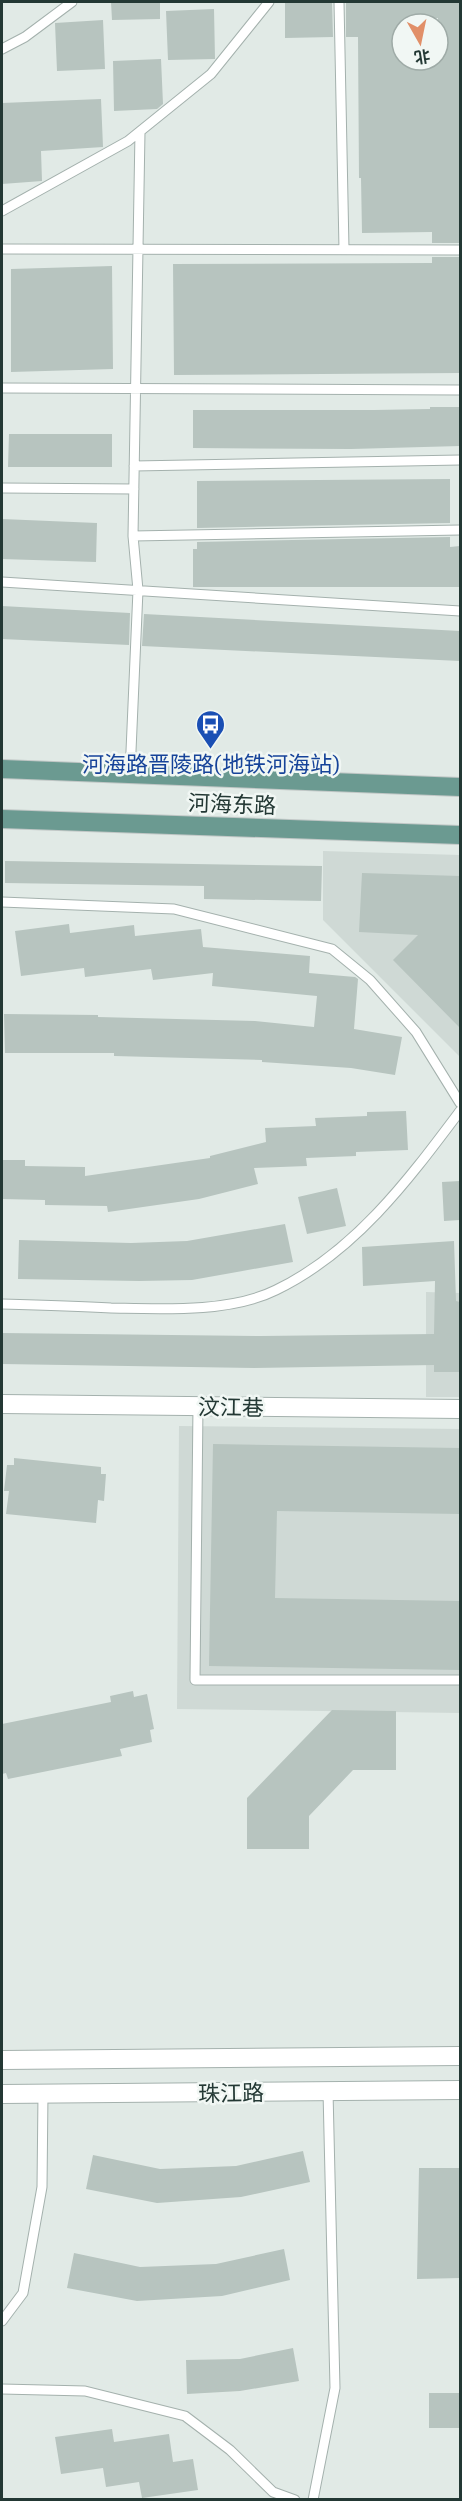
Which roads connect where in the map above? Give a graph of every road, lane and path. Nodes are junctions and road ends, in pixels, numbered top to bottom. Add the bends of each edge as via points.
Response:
1 (72, 2) edge
2 (269, 2) edge
3 (339, 2) edge
4 (2, 49) edge
5 (140, 132) junction
6 (2, 211) edge
7 (2, 249) edge
8 (138, 249) junction
9 (344, 249) junction
10 (460, 249) edge
11 (2, 388) edge
12 (136, 388) junction
13 (460, 390) edge
14 (460, 460) edge
15 (134, 466) junction
16 (2, 488) edge
17 (134, 489) junction
18 (460, 530) edge
19 (133, 536) junction
20 (2, 582) edge
21 (138, 590) junction
22 (460, 611) edge
23 (2, 769) edge
24 (130, 774) junction
25 (460, 787) edge
26 (2, 819) edge
27 (460, 835) edge
28 (2, 902) edge
29 (460, 1102) edge
30 (460, 1111) edge
31 (2, 1304) edge
32 (2, 1404) edge
33 (198, 1406) junction
34 (460, 1409) edge
35 (460, 1680) edge
36 (460, 2056) edge
37 (2, 2060) edge
38 (460, 2090) edge
39 (327, 2091) junction
40 (2, 2094) edge
41 (43, 2094) junction
42 (2, 2321) edge
43 (2, 2389) edge
44 (295, 2499) edge
45 (313, 2499) edge

1 - 4 lane
2 - 5 lane via 211,74
3 - 9 lane
5 - 6 lane
5 - 8 lane
7 - 8 lane
8 - 9 lane
8 - 12 lane
9 - 10 lane
11 - 12 lane
12 - 13 lane
12 - 15 lane
14 - 15 lane
15 - 17 lane
16 - 17 lane
17 - 19 lane
18 - 19 lane
19 - 21 lane
20 - 21 lane
21 - 22 lane
21 - 24 lane
23 - 24 main road, 河海东路
24 - 25 main road, 河海东路
26 - 27 main road, 河海东路
28 - 29 lane via 174,909 332,949 370,980 417,1032
30 - 31 lane via 404,1185 334,1254 275,1291 227,1305 170,1309
32 - 33 street, 汶江巷
33 - 34 street, 汶江巷
33 - 35 lane via 195,1680
36 - 37 street, 珠江路
38 - 39 street, 珠江路
39 - 41 street, 珠江路
39 - 45 lane via 334,2388
40 - 41 street, 珠江路
41 - 42 lane via 42,2187 23,2293
43 - 44 lane via 85,2391 185,2416 230,2450 273,2492

